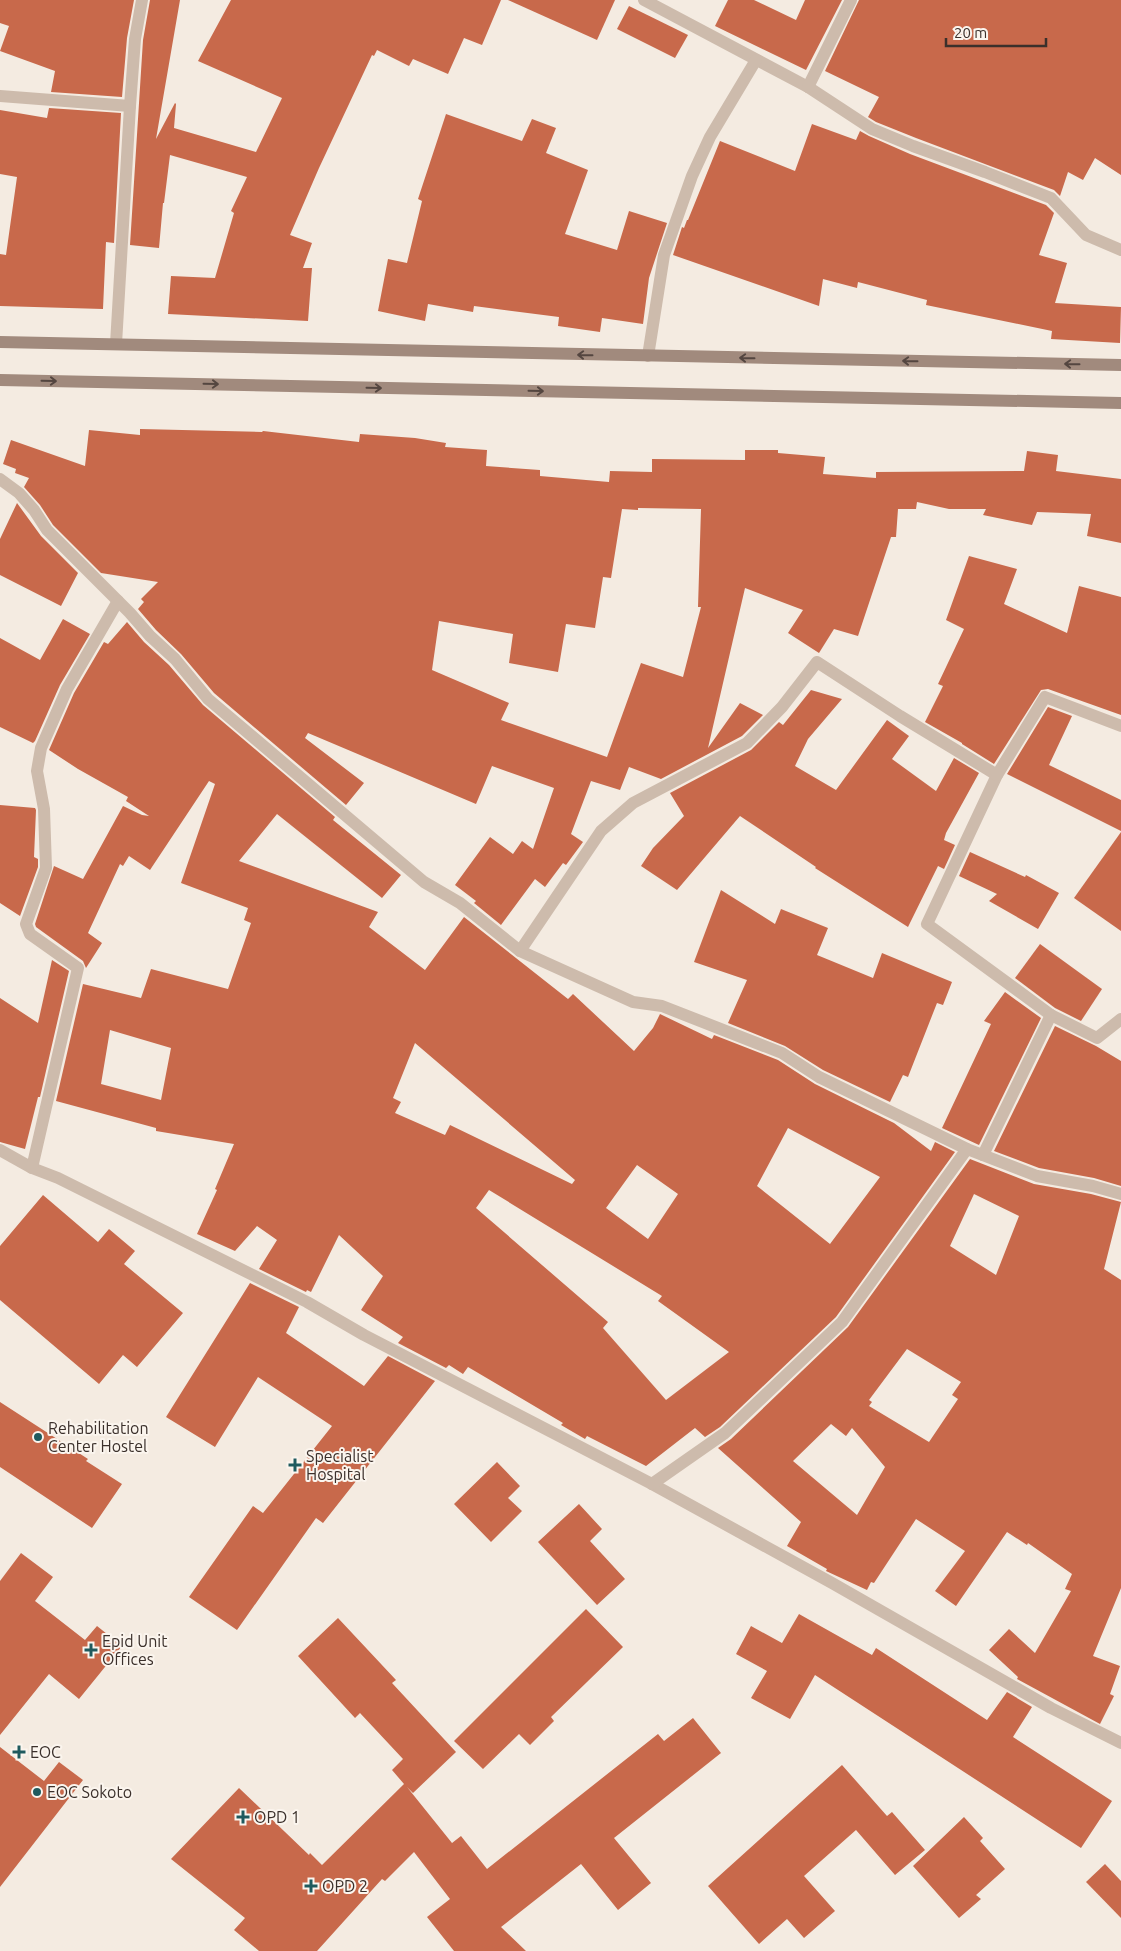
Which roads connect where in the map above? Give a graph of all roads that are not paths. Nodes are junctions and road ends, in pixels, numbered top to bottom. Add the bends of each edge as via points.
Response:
1 (142, 0) edge
2 (644, 0) edge
3 (851, 0) edge
4 (756, 60) junction
5 (808, 87) junction
6 (0, 96) edge
7 (130, 106) junction
8 (1121, 250) edge
9 (0, 342) edge
10 (116, 344) junction
11 (648, 356) junction
12 (1121, 365) edge
13 (0, 380) edge
14 (1121, 403) edge
15 (0, 479) edge
16 (118, 601) junction
17 (1121, 726) edge
18 (997, 775) junction
19 (520, 951) junction
20 (1051, 1015) junction
21 (1121, 1018) edge
22 (967, 1149) junction
23 (0, 1150) edge
24 (983, 1155) junction
25 (32, 1168) junction
26 (1121, 1194) edge
27 (652, 1484) junction
28 (1121, 1744) edge

1 - 7 street via 135,39
2 - 4 street
3 - 5 street
4 - 5 street
4 - 11 street via 710,137 692,176 664,255
5 - 8 street via 872,129 1051,198 1086,235
6 - 7 street
7 - 10 street
9 - 10 main road
11 -> 10 main road
12 -> 11 main road
13 -> 14 main road
15 - 16 street via 19,493 47,530
16 - 19 street via 175,659 208,699 424,882 460,902
16 - 25 street via 67,689 41,748 38,763 46,868 26,924 30,934 78,968
17 - 18 street via 1045,697
18 - 19 street via 817,662 782,707 748,742 633,803 601,831
18 - 20 street via 927,924
19 - 22 street via 633,1002 662,1006 782,1053 819,1077
20 - 21 street via 1097,1038
20 - 24 street
22 - 24 street
22 - 27 street via 842,1322 725,1434
23 - 25 street
24 - 26 street via 1037,1176
25 - 27 street via 308,1302 364,1335
27 - 28 street

